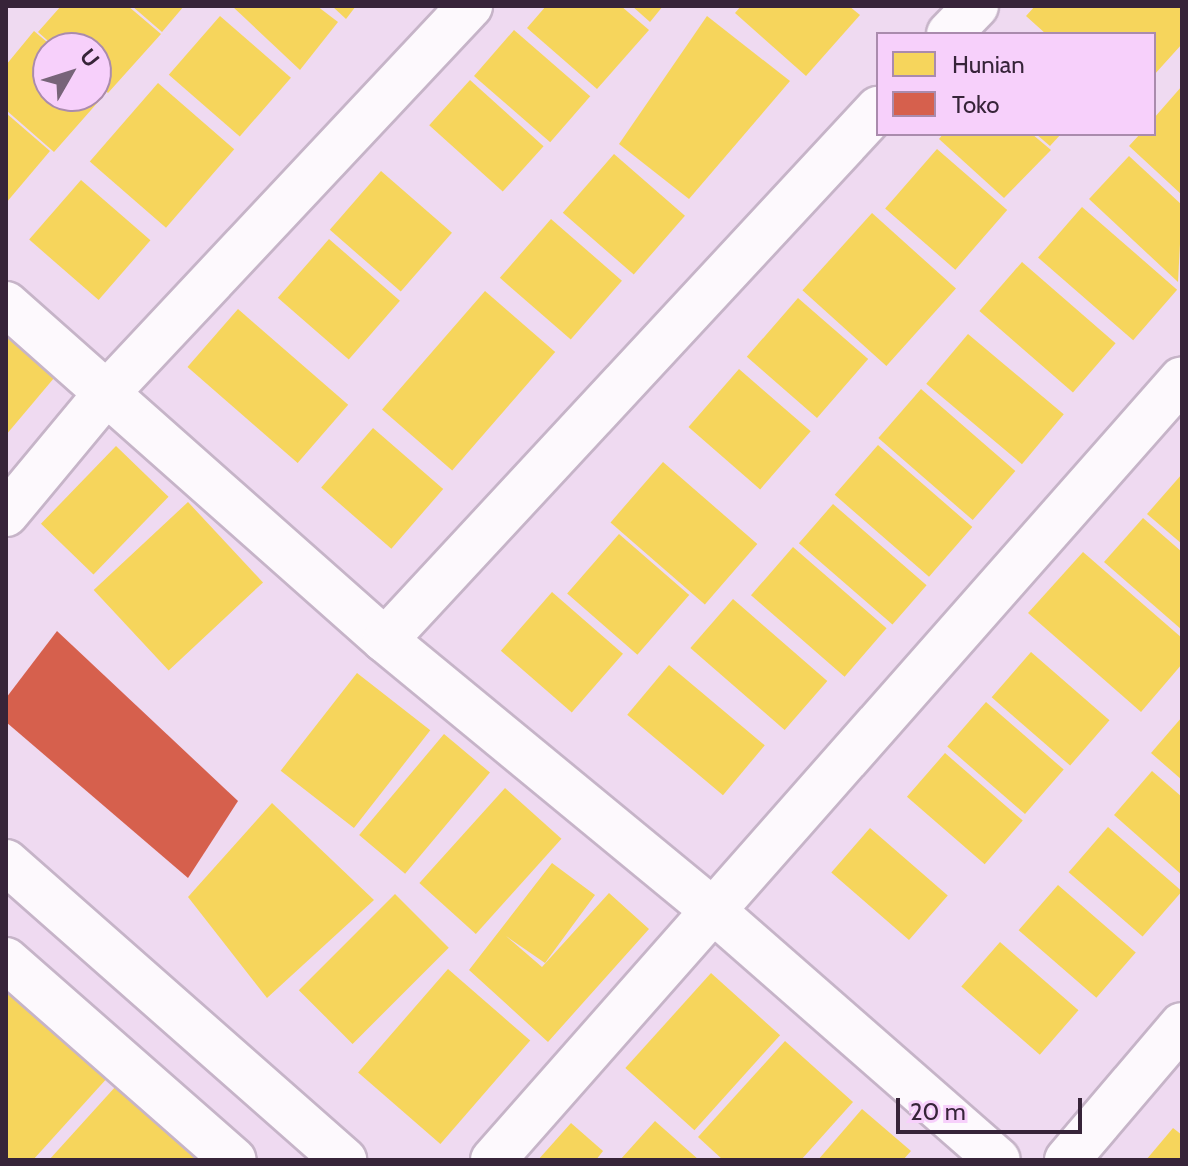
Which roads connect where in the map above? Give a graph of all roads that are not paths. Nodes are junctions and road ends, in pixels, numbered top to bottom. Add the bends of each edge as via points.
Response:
1 (470, 6) edge
2 (976, 6) edge
3 (951, 32) edge
4 (876, 111) edge
5 (6, 304) edge
6 (1182, 379) edge
7 (104, 396) junction
8 (6, 514) edge
9 (385, 640) junction
10 (6, 862) edge
11 (717, 914) junction
12 (6, 960) edge
13 (1182, 1025) edge
14 (234, 1160) edge
15 (344, 1160) edge
16 (493, 1160) edge
17 (998, 1160) edge
18 (1067, 1160) edge

1 - 7 street
2 - 3 street
4 - 9 street
5 - 7 street
6 - 11 street
7 - 8 street
7 - 9 street
9 - 11 street
10 - 15 street
11 - 16 street
11 - 17 street
12 - 14 street
13 - 18 street

